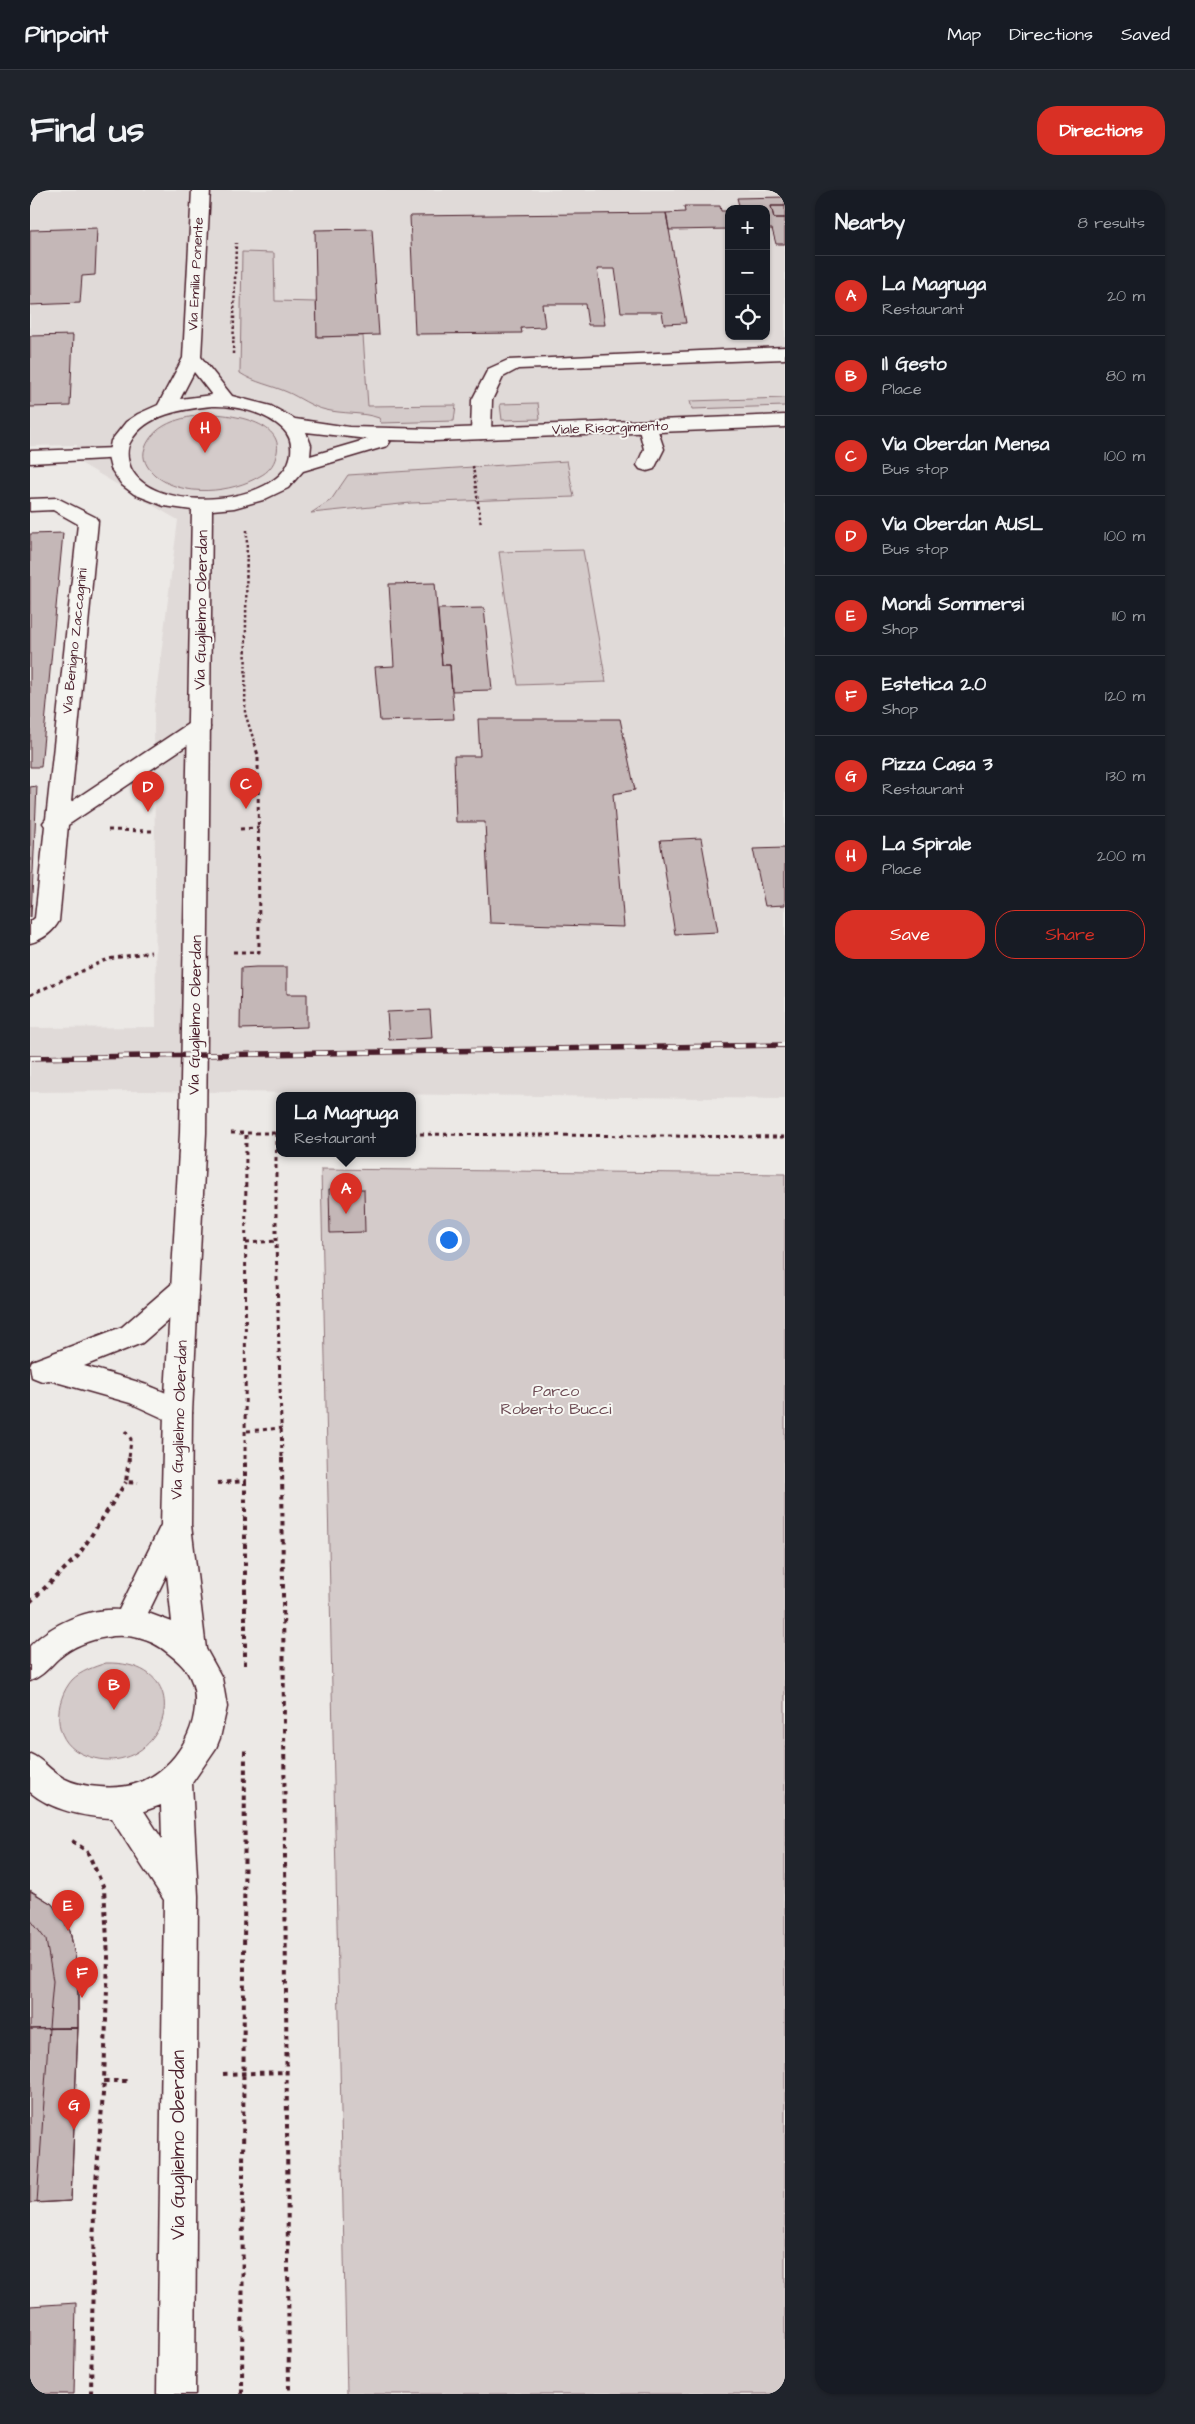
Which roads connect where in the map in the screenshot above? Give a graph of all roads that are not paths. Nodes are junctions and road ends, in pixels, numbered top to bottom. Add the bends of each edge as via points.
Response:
1 (201, 190) edge
2 (785, 353) edge
3 (192, 358) junction
4 (226, 400) junction
5 (166, 407) junction
6 (785, 421) edge
7 (289, 424) junction
8 (648, 426) junction
9 (481, 433) junction
10 (434, 435) junction
11 (117, 454) junction
12 (30, 457) edge
13 (647, 465) dead end
14 (298, 466) junction
15 (30, 505) edge
16 (202, 505) junction
17 (199, 727) junction
18 (56, 824) junction
19 (30, 935) edge
20 (184, 1290) junction
21 (39, 1369) edge
22 (178, 1413) junction
23 (176, 1525) junction
24 (128, 1622) junction
25 (191, 1651) junction
26 (30, 1668) edge
27 (31, 1771) edge
28 (176, 1778) junction
29 (120, 1803) junction
30 (181, 1896) junction
31 (176, 2394) edge

1 - 3 main road, Via Emilia Ponente
2 - 9 main road via 515,364 495,373 482,400
3 - 4 main road
3 - 5 main road, Via Emilia Ponente
4 - 5 main road via 195,401
4 - 7 main road via 273,412
5 - 11 main road via 146,416 131,428 121,440
6 - 8 main road, Viale Risorgimento
7 - 10 main road, Viale Risorgimento via 349,433
7 - 14 main road via 299,437 302,452
8 - 9 main road, Viale Risorgimento
8 - 13 main road via 654,449
9 - 10 main road, Viale Risorgimento
10 - 14 main road, Viale Risorgimento via 369,443
11 - 12 main road
11 - 16 main road via 121,470 132,484 151,495
14 - 16 main road via 283,482 261,495 234,503
15 - 18 main road, Via Benigno Zaccagnini via 57,504 88,521
16 - 17 main road, Via Guglielmo Oberdan
17 - 18 main road
17 - 20 main road, Via Guglielmo Oberdan via 193,1133
18 - 19 main road, Via Benigno Zaccagnini via 47,921
20 - 21 main road via 132,1335
20 - 22 main road, Via Guglielmo Oberdan
21 - 22 main road via 137,1393
22 - 23 main road, Via Guglielmo Oberdan
23 - 24 main road, Via Guglielmo Oberdan
23 - 25 main road, Via Guglielmo Oberdan
24 - 25 main road, Via Guglielmo Oberdan via 152,1626 174,1636
24 - 26 main road, Via Guglielmo Oberdan via 100,1624 73,1632 48,1648
25 - 28 main road, Via Guglielmo Oberdan via 206,1674 212,1700 209,1729 196,1756
27 - 29 main road, Via Guglielmo Oberdan via 56,1791 86,1802
28 - 29 main road, Via Guglielmo Oberdan via 150,1794
28 - 30 main road, Via Guglielmo Oberdan
29 - 30 main road
30 - 31 main road, Via Guglielmo Oberdan

